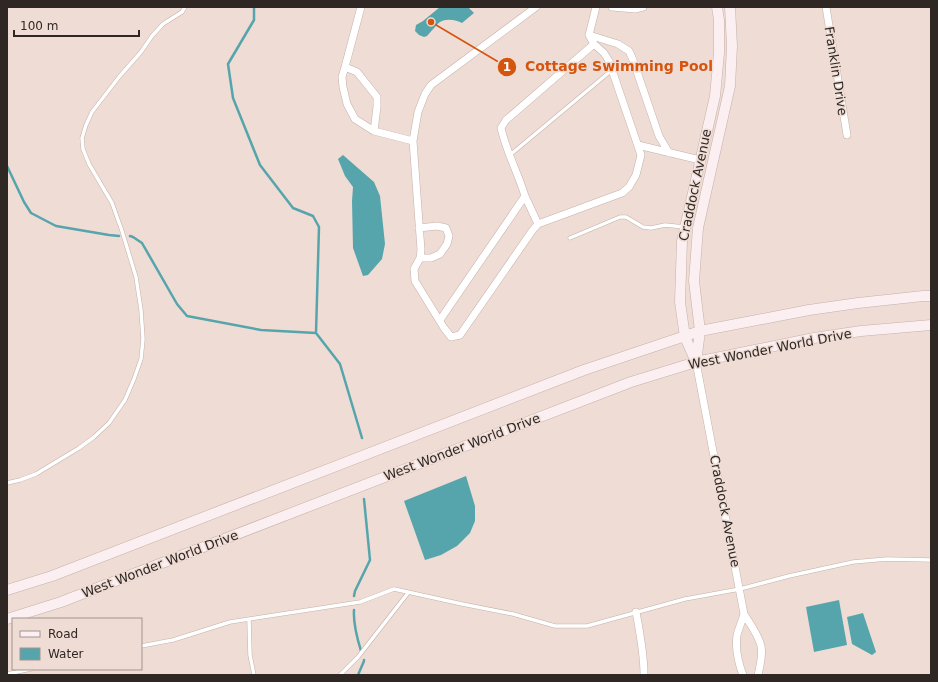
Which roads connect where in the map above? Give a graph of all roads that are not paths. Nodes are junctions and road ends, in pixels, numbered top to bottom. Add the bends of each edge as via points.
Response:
1 (185, 7) edge
2 (361, 7) edge
3 (536, 7) edge
4 (596, 7) edge
5 (612, 7) edge
6 (643, 7) edge
7 (717, 7) edge
8 (730, 7) edge
9 (826, 7) edge
10 (589, 35) junction
11 (594, 44) junction
12 (345, 66) junction
13 (612, 70) junction
14 (374, 131) junction
15 (847, 135) dead end
16 (413, 141) junction
17 (638, 145) junction
18 (669, 153) junction
19 (510, 156) junction
20 (700, 160) junction
21 (525, 196) junction
22 (538, 224) junction
23 (685, 227) junction
24 (419, 228) junction
25 (570, 238) dead end
26 (420, 258) junction
27 (931, 296) edge
28 (440, 320) junction
29 (931, 325) edge
30 (700, 331) junction
31 (685, 337) junction
32 (696, 362) junction
33 (7, 483) edge
34 (931, 560) edge
35 (740, 589) junction
36 (7, 590) edge
37 (408, 592) junction
38 (636, 612) junction
39 (744, 614) junction
40 (7, 619) edge
41 (249, 620) junction
42 (142, 646) edge
43 (26, 670) edge
44 (7, 674) edge
45 (254, 675) edge
46 (340, 675) edge
47 (644, 675) edge
48 (743, 675) edge
49 (758, 675) edge

1 - 33 lane via 152,36 92,112 82,138 89,164 112,203 136,277 143,338 141,359 134,379 125,400 109,423 94,437 36,474
2 - 12 street
3 - 16 street via 431,85 418,112
4 - 10 street
5 - 6 street
7 - 20 main road, Craddock Avenue via 719,53 715,96
8 - 30 main road, Craddock Avenue via 730,86 698,228 694,281
9 - 15 street, Franklin Drive
10 - 11 street
10 - 18 street via 618,44 628,51 660,136
11 - 13 street via 604,53
11 - 19 street via 506,120 501,128
12 - 14 street via 342,77 347,104 355,119
12 - 14 street via 357,72 377,97
13 - 17 street
13 - 19 lane
14 - 16 street
16 - 24 street
17 - 18 street
17 - 22 street via 642,155 636,175 626,190
18 - 20 street
19 - 21 street
20 - 23 main road, Craddock Avenue
21 - 22 street
21 - 28 street
22 - 28 street via 460,335 451,336
23 - 25 lane via 643,227 626,217
23 - 31 main road, Craddock Avenue via 682,241 680,302
24 - 26 street
24 - 26 street via 446,228 449,236 440,254 431,258
26 - 28 street via 414,269 415,281
27 - 30 main road, West Wonder World Drive via 809,310
29 - 32 main road, West Wonder World Drive via 837,334
30 - 31 main road, West Wonder World Drive
30 - 32 main road, Craddock Avenue
31 - 32 main road, Craddock Avenue
31 - 36 main road, West Wonder World Drive via 584,370 60,573
32 - 35 street, Craddock Avenue
32 - 40 main road, West Wonder World Drive via 631,382 68,600
34 - 35 lane via 887,559 853,562
35 - 38 lane via 685,599
35 - 39 street, Craddock Avenue
37 - 38 lane via 513,614 555,626 587,626
37 - 41 lane via 394,589 360,602
37 - 46 lane via 358,657
38 - 47 street
39 - 48 street via 737,635 739,664
39 - 49 street via 757,634 761,647
41 - 42 lane via 230,622 173,640
41 - 45 lane via 250,655
43 - 44 lane

